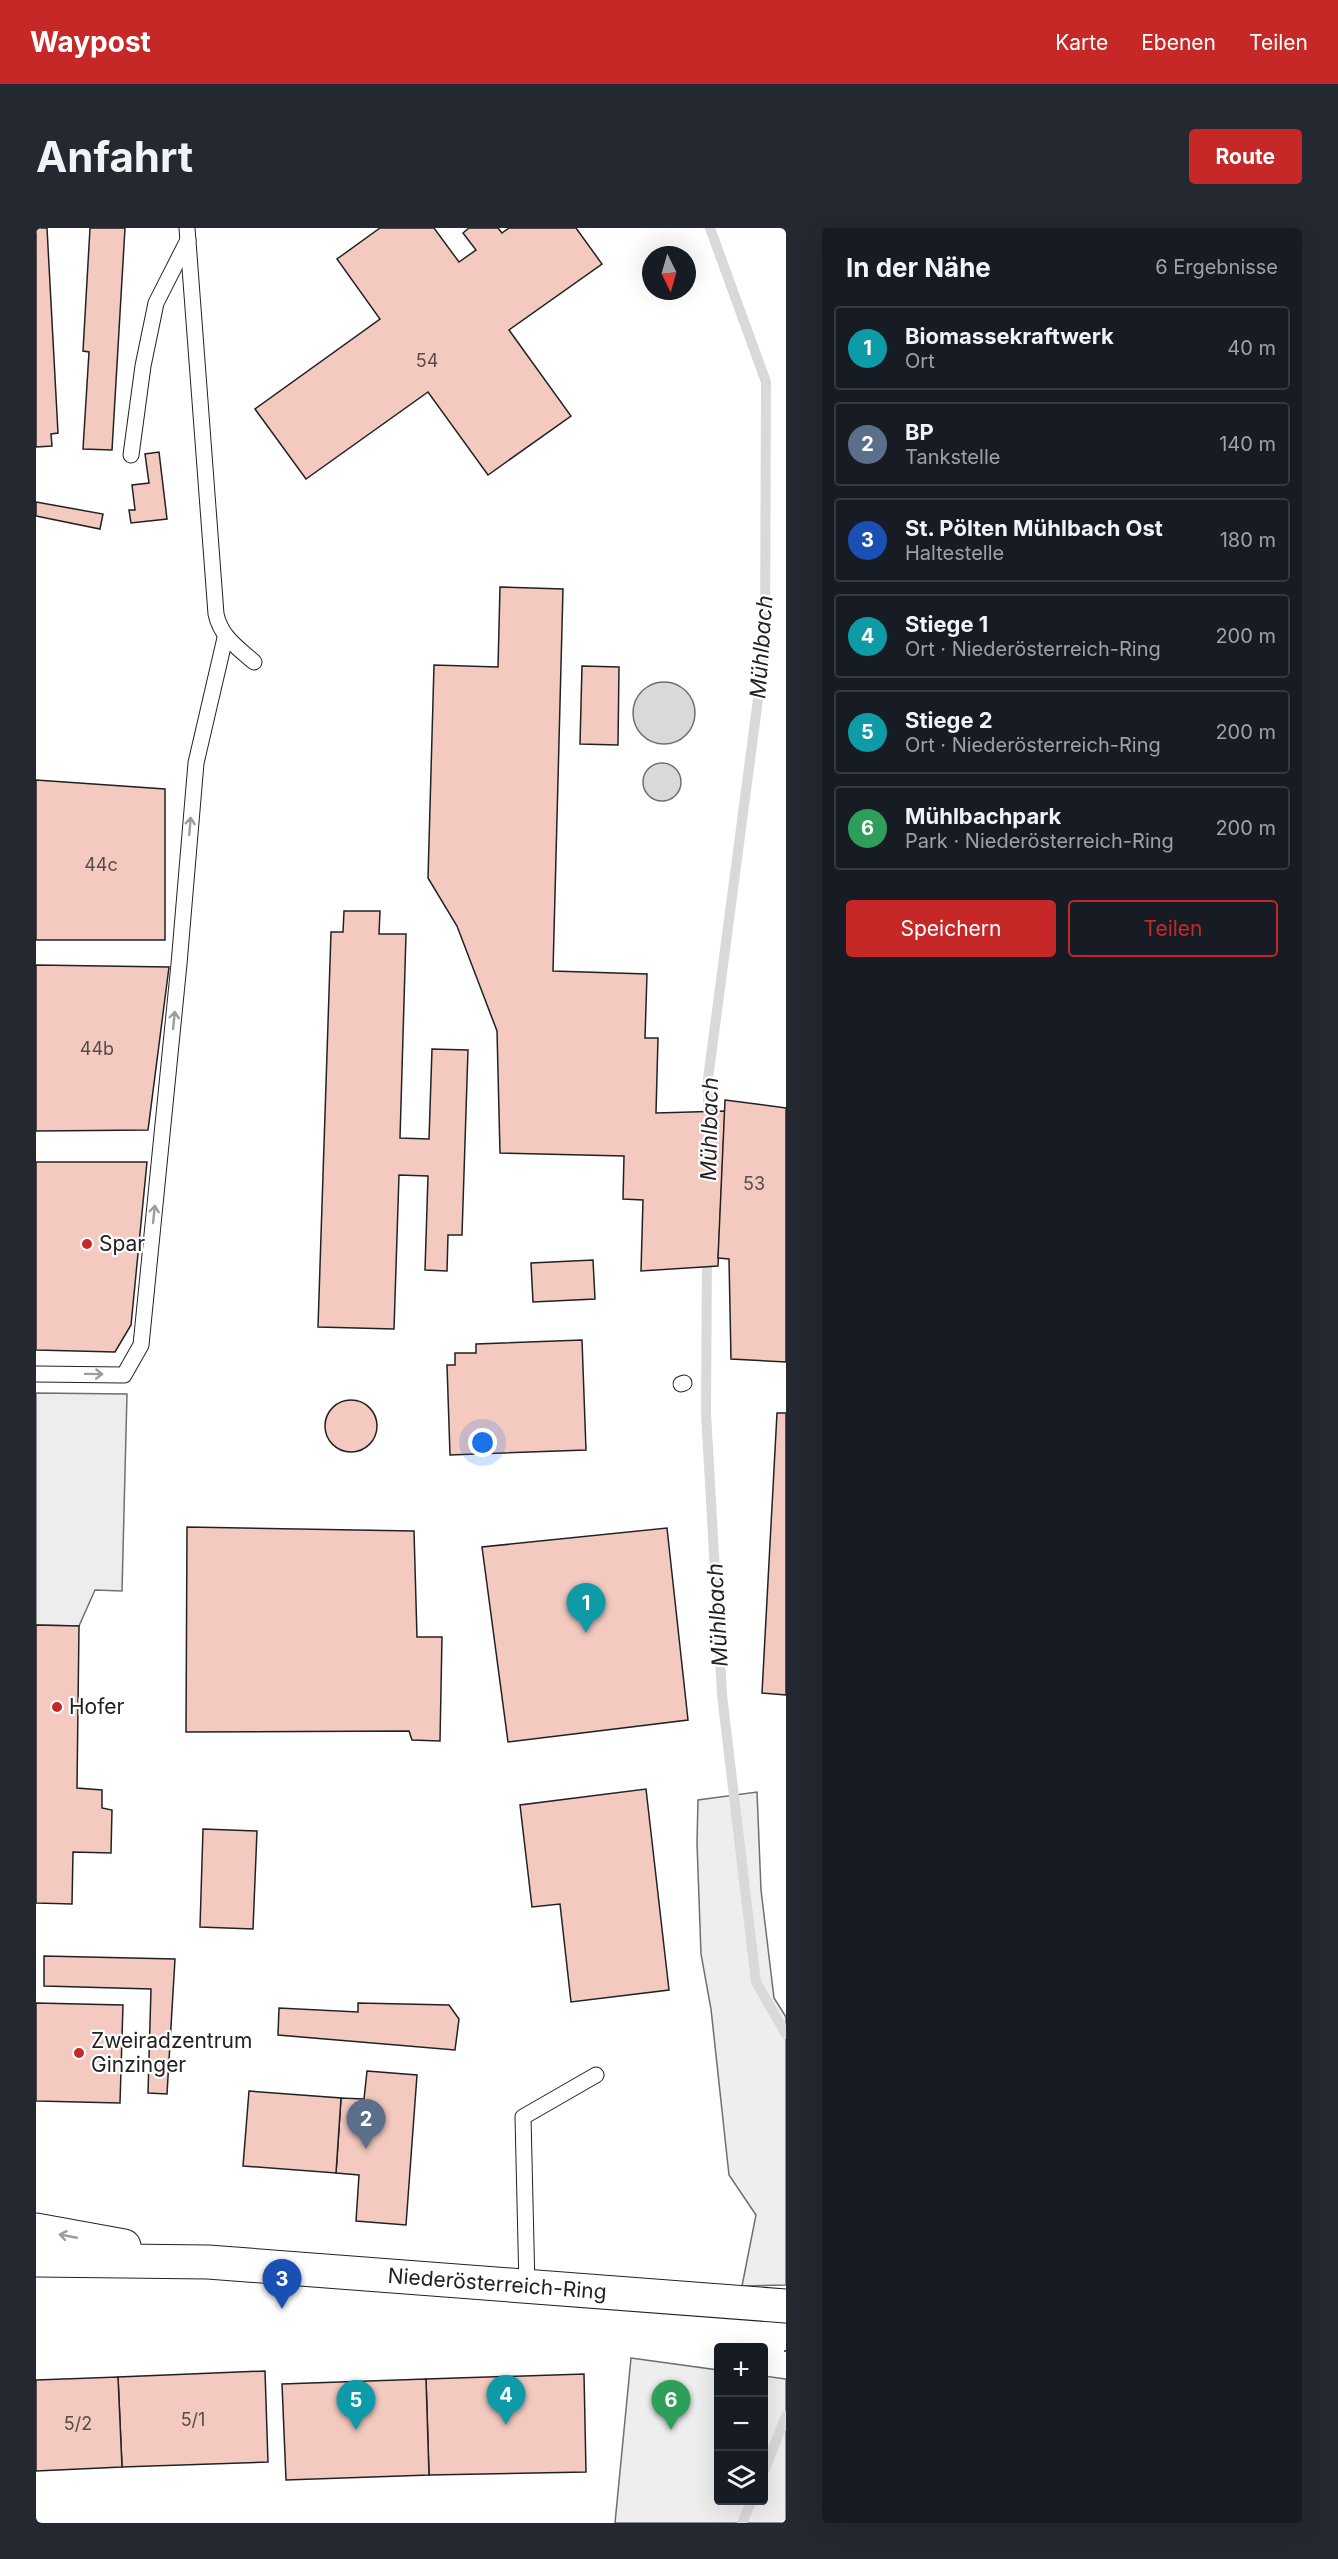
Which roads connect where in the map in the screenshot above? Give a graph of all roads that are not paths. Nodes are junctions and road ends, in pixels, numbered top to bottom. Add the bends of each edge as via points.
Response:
1 (187, 234) edge
2 (131, 455) dead end
3 (225, 638) junction
4 (254, 662) dead end
5 (36, 1374) edge
6 (596, 2075) dead end
7 (36, 2229) edge
8 (36, 2260) edge
9 (208, 2262) junction
10 (527, 2287) junction
11 (786, 2306) edge

1 - 2 lane via 156,303 142,366
1 - 3 lane via 216,614
3 - 4 lane
5 -> 3 lane via 124,1375 141,1346 196,763
6 - 10 lane via 523,2116
9 -> 7 main road, Niederösterreich-Ring
8 - 9 main road, Niederösterreich-Ring
9 - 10 main road, Niederösterreich-Ring
10 - 11 main road, Niederösterreich-Ring

